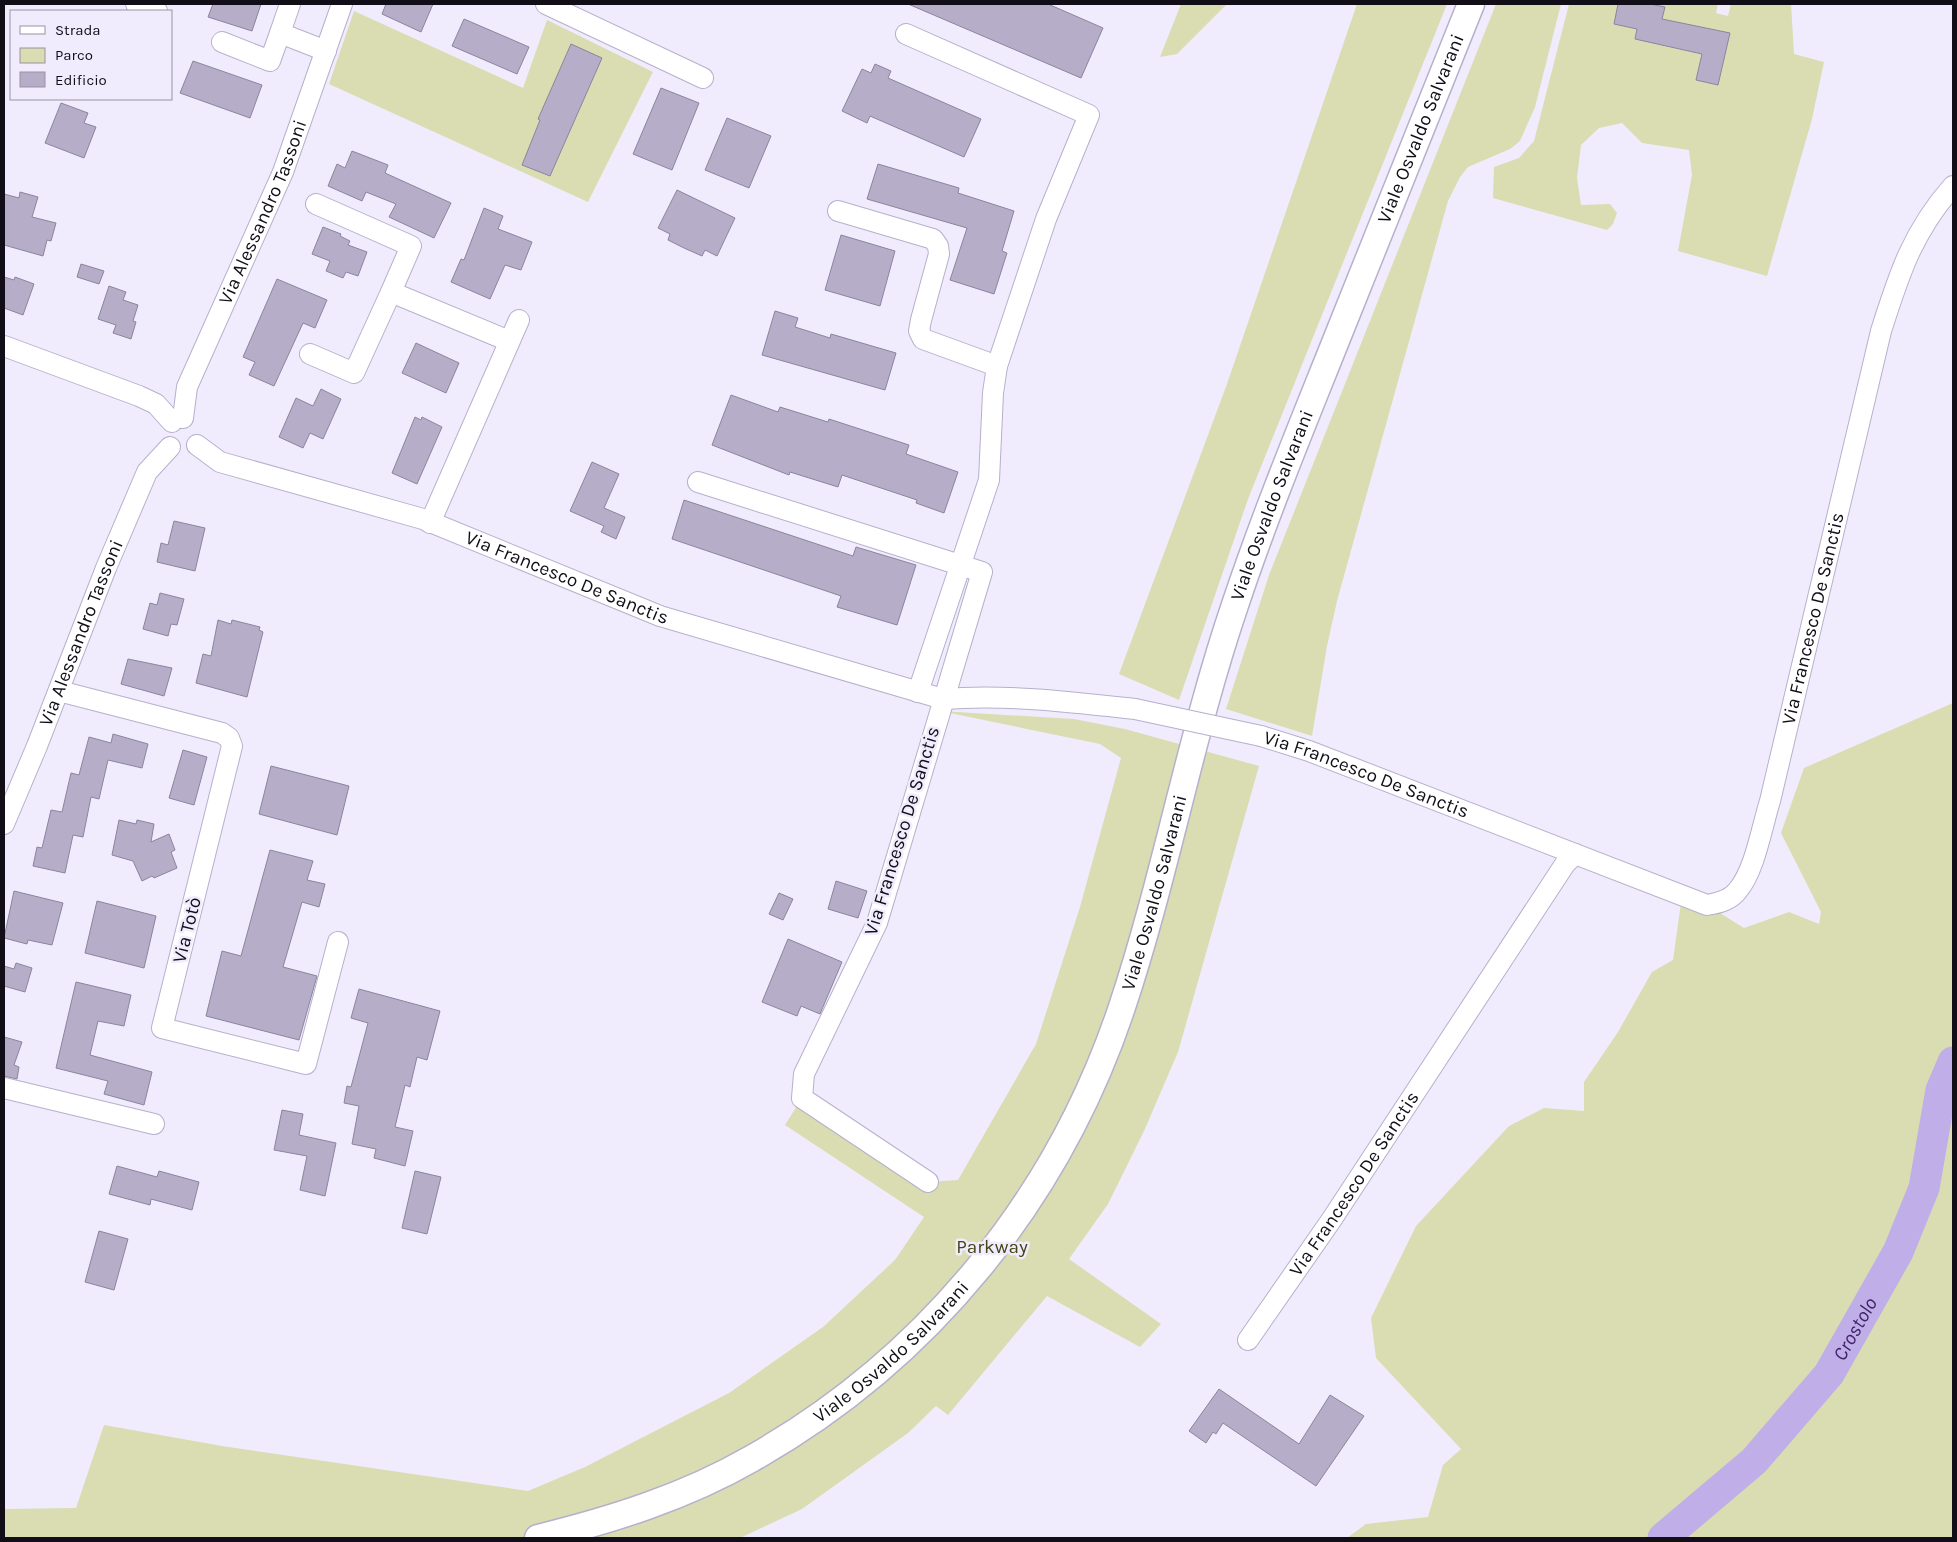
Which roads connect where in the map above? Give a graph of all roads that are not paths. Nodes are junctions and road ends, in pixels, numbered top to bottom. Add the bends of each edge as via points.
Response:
1 (136, 4) edge
2 (290, 4) edge
3 (342, 4) edge
4 (546, 4) edge
5 (1471, 4) edge
6 (154, 10) edge
7 (280, 33) junction
8 (906, 34) dead end
9 (222, 42) dead end
10 (326, 51) junction
11 (703, 78) dead end
12 (1953, 186) edge
13 (316, 204) dead end
14 (838, 210) dead end
15 (391, 292) junction
16 (519, 320) dead end
17 (509, 341) junction
18 (4, 346) edge
19 (310, 354) dead end
20 (997, 366) junction
21 (177, 420) junction
22 (197, 445) junction
23 (170, 447) junction
24 (698, 482) dead end
25 (430, 523) junction
26 (960, 565) junction
27 (59, 691) junction
28 (918, 692) junction
29 (943, 700) junction
30 (4, 824) edge
31 (1575, 854) junction
32 (338, 942) dead end
33 (4, 1088) edge
34 (154, 1124) dead end
35 (928, 1182) dead end
36 (1248, 1340) dead end
37 (538, 1538) edge

1 - 6 street
2 - 7 street
3 - 10 street, Via Alessandro Tassoni
4 - 11 street
5 - 37 main road, Viale Osvaldo Salvarani via 1253,553 1206,695 1140,948 1121,1008 1086,1097 1046,1173 986,1261 921,1332 890,1361 790,1436 748,1462 656,1503 600,1523
7 - 9 street via 270,61
7 - 10 street
8 - 20 street via 1089,115 1046,219
10 - 21 street, Via Alessandro Tassoni via 264,220 187,387
12 - 31 street, Via Francesco De Sanctis via 1914,242 1900,271 1881,331 1770,801 1748,874 1738,891 1722,902 1707,905
13 - 15 street via 411,246
14 - 20 street via 933,239 939,254 921,320 923,339
15 - 17 street
15 - 19 street via 354,373
16 - 17 street
17 - 25 street
18 - 21 street via 139,396
20 - 26 street via 989,480
21 - 22 street via 188,419 198,426 200,436
21 - 23 street via 168,426 165,437
22 - 23 street via 185,452
22 - 25 street, Via Francesco De Sanctis via 220,462
23 - 27 street, Via Alessandro Tassoni via 147,472
24 - 26 street
25 - 28 street, Via Francesco De Sanctis via 660,616
26 - 28 street
26 - 29 street via 982,572
27 - 30 street, Via Alessandro Tassoni
27 - 32 street, Via Totò via 222,733 232,746 162,1028 306,1064
28 - 29 street, Via Francesco De Sanctis
29 - 31 street, Via Francesco De Sanctis, bridge via 1061,701 1135,709 1261,736 1310,751
29 - 35 street, Via Francesco De Sanctis via 877,923 804,1074 802,1098
31 - 36 street, Via Francesco De Sanctis via 1565,864 1332,1219
33 - 34 street

